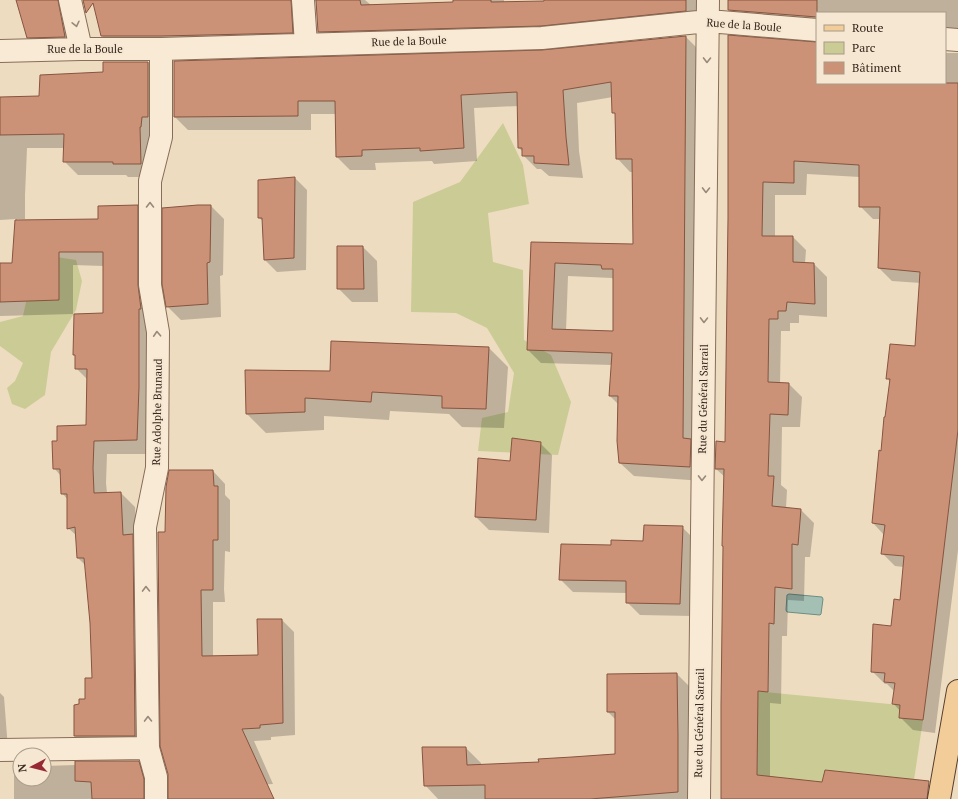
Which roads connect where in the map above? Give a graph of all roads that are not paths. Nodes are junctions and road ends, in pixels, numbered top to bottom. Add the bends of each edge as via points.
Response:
1 (70, 0) edge
2 (303, 0) edge
3 (708, 0) edge
4 (708, 22) junction
5 (816, 30) edge
6 (946, 39) edge
7 (958, 40) edge
8 (306, 44) junction
9 (81, 49) junction
10 (161, 49) junction
11 (0, 51) edge
12 (958, 691) edge
13 (148, 748) junction
14 (0, 750) edge
15 (156, 799) edge
16 (699, 799) edge
17 (940, 799) edge

1 -> 9 street
2 - 8 street
3 - 4 street, Rue du Général Sarrail
4 - 5 street, Rue de la Boule
4 - 8 street, Rue de la Boule via 542,38
4 -> 16 street, Rue du Général Sarrail
6 - 7 street
8 - 10 street, Rue de la Boule
9 - 10 street, Rue de la Boule
9 - 11 street, Rue de la Boule
13 -> 10 street, Rue Adolphe Brunaud via 145,527 157,468 158,332 150,285 150,180 161,137
12 - 17 main road
13 - 14 street
13 - 15 street, Rue Adolphe Brunaud via 156,777

